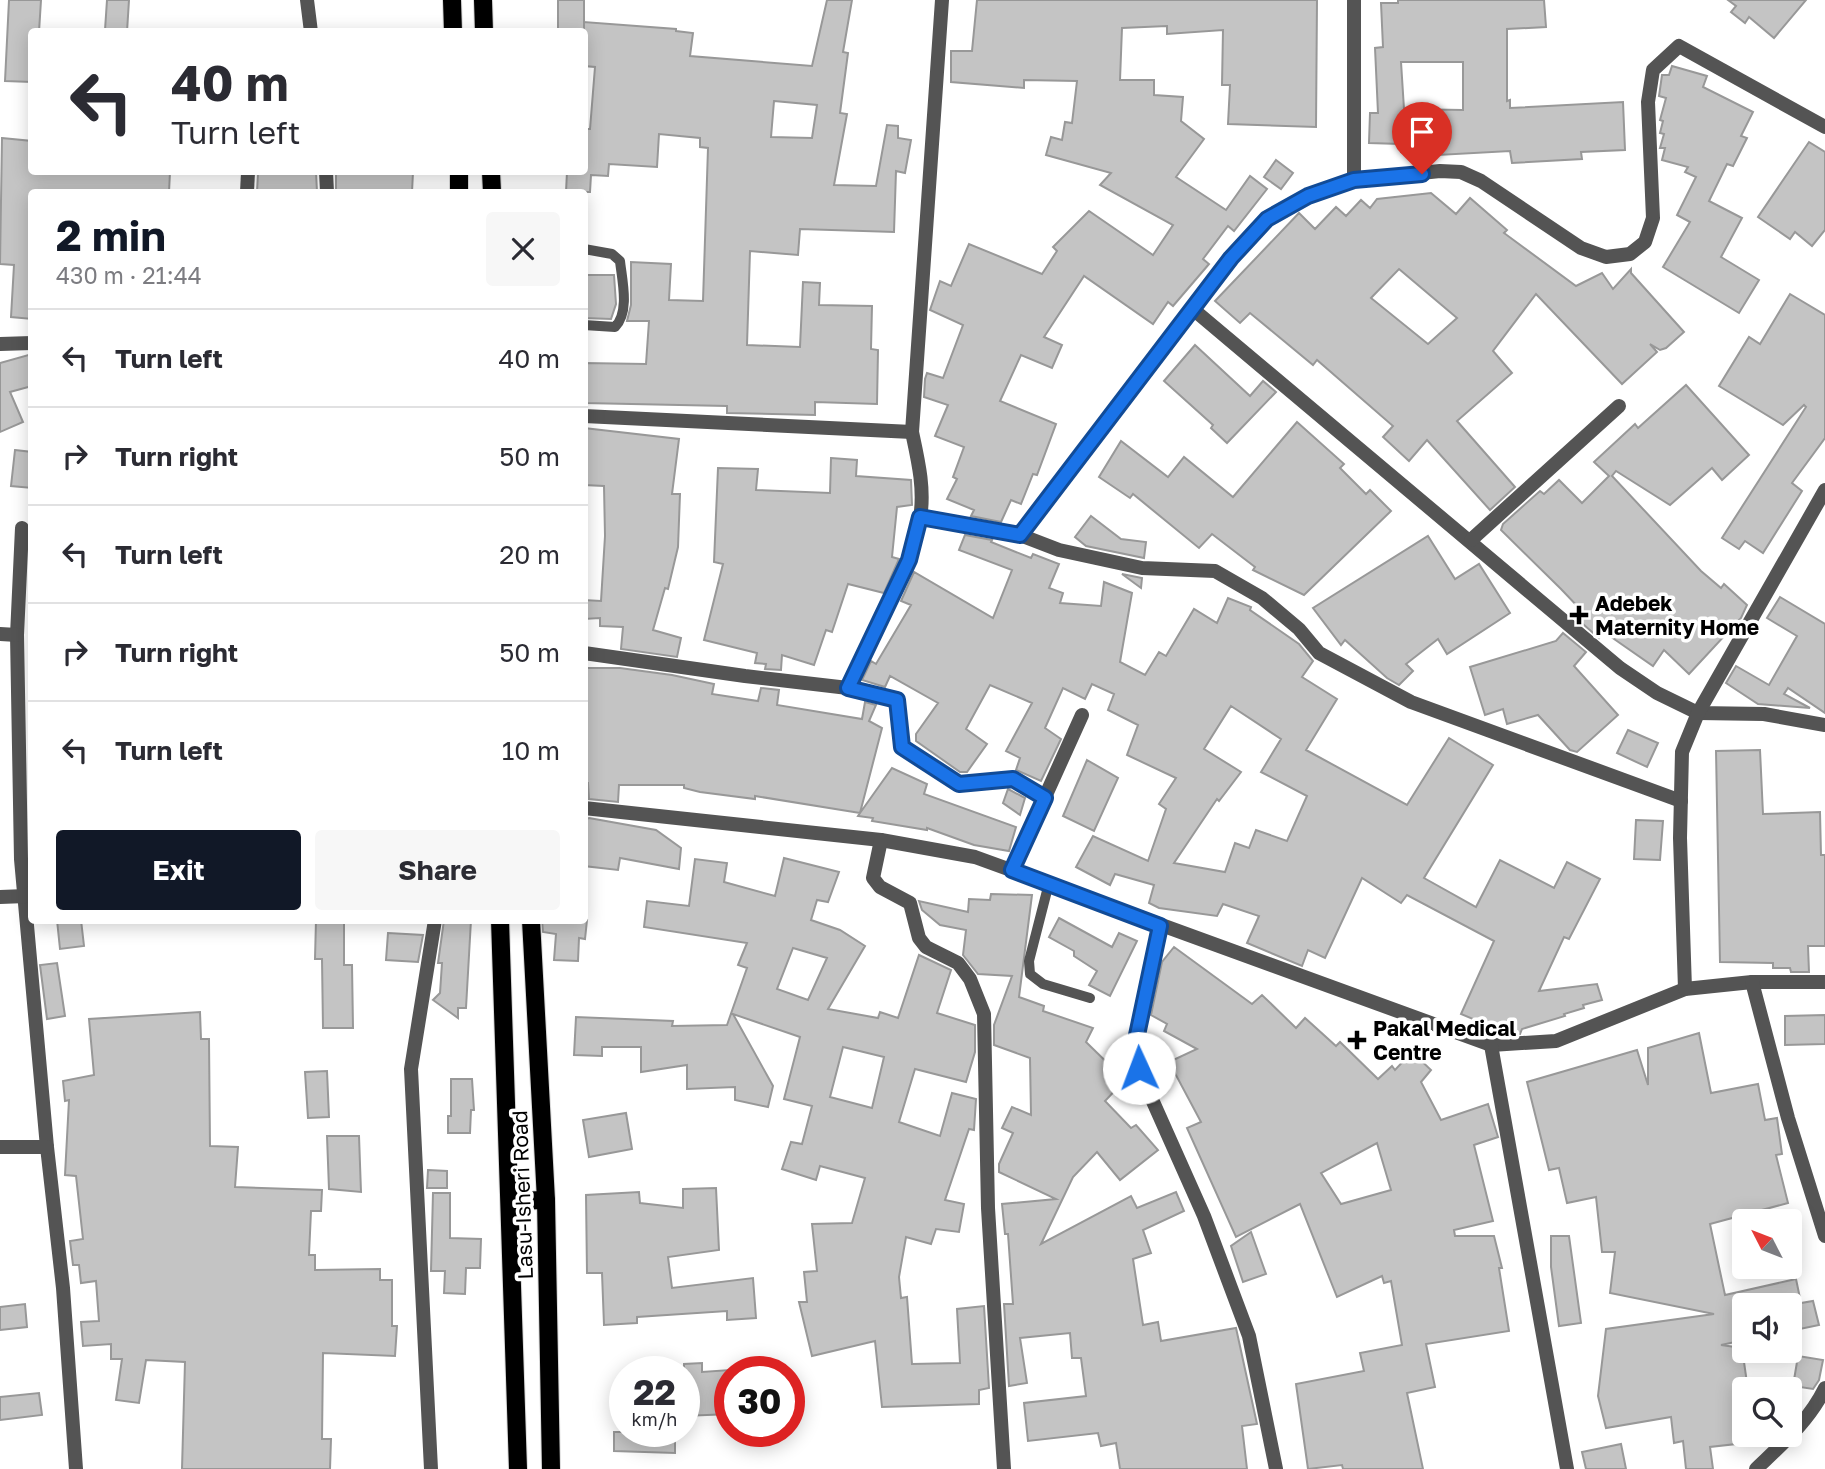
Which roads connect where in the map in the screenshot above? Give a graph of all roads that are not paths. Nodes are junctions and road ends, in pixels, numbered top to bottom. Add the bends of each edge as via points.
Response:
1 (307, 0) edge
2 (452, 0) edge
3 (483, 0) edge
4 (942, 0) edge
5 (1354, 0) edge
6 (310, 28) edge
7 (453, 28) edge
8 (484, 28) edge
9 (1825, 127) edge
10 (1354, 180) junction
11 (588, 250) edge
12 (1194, 310) junction
13 (588, 326) edge
14 (28, 343) edge
15 (0, 344) edge
16 (1619, 406) dead end
17 (588, 415) edge
18 (912, 432) junction
19 (1825, 490) edge
20 (920, 517) junction
21 (22, 528) dead end
22 (1020, 535) junction
23 (1471, 540) junction
24 (0, 634) edge
25 (17, 635) junction
26 (588, 654) edge
27 (848, 688) junction
28 (1698, 713) junction
29 (1082, 715) dead end
30 (1825, 725) edge
31 (1045, 798) junction
32 (1681, 801) junction
33 (588, 808) edge
34 (881, 840) junction
35 (1012, 870) junction
36 (1049, 883) junction
37 (28, 890) edge
38 (28, 894) edge
39 (0, 897) edge
40 (31, 924) edge
41 (434, 924) edge
42 (500, 924) edge
43 (531, 924) edge
44 (1160, 926) junction
45 (1752, 982) junction
46 (1825, 982) edge
47 (1685, 989) junction
48 (1090, 998) dead end
49 (1491, 1045) junction
50 (0, 1147) edge
51 (47, 1147) junction
52 (546, 1200) junction
53 (510, 1201) junction
54 (1825, 1236) edge
55 (1825, 1388) edge
56 (76, 1469) edge
57 (431, 1469) edge
58 (517, 1469) edge
59 (551, 1469) edge
60 (1003, 1469) edge
61 (1276, 1469) edge
62 (1567, 1469) edge
63 (1756, 1469) edge

1 - 6 street
2 - 7 main road
3 - 8 main road
4 - 18 street
5 - 10 street
9 - 10 street via 1679,46 1653,70 1648,102 1654,218 1646,242 1630,254 1606,257 1581,248 1461,172
10 - 12 street via 1308,196 1267,219 1231,258
11 - 13 lane via 612,254 620,261 623,300 621,321 615,327
12 - 22 street
12 - 23 street
14 - 15 street
16 - 23 street
17 - 18 street
18 - 20 street via 921,476
19 - 28 street
20 - 22 street
20 - 27 street via 909,560
21 - 25 street
22 - 32 street via 1059,550 1142,568 1215,571 1262,598 1299,629 1318,653 1411,702
23 - 28 street via 1620,668
24 - 25 street
25 - 37 street via 21,859
26 - 27 street
27 - 31 street via 897,700 902,747 959,784 1013,779
28 - 30 street via 1764,715
28 - 32 street via 1682,752
29 - 31 street
31 - 35 street
32 - 47 street
33 - 34 street
34 - 35 street via 975,857
34 - 60 street via 873,878 909,903 919,938 926,947 958,963 985,1014 988,1208
35 - 36 street
36 - 44 street
36 - 48 lane via 1029,961 1030,974 1043,984
38 - 39 street
40 - 51 street
41 - 57 street via 411,1069
42 - 53 main road, Lasu-Isheri Road
43 - 52 main road, Lasu-Isheri Road
44 - 49 street
44 - 61 street via 1137,1035 1139,1068 1205,1216 1249,1336
45 - 46 street
45 - 47 street
45 - 54 street
47 - 49 street via 1556,1041
49 - 62 street
50 - 51 street
51 - 56 street
52 - 53 main road
52 - 59 main road, Lasu-Isheri Road
53 - 58 main road, Lasu-Isheri Road
55 - 63 street via 1795,1431

